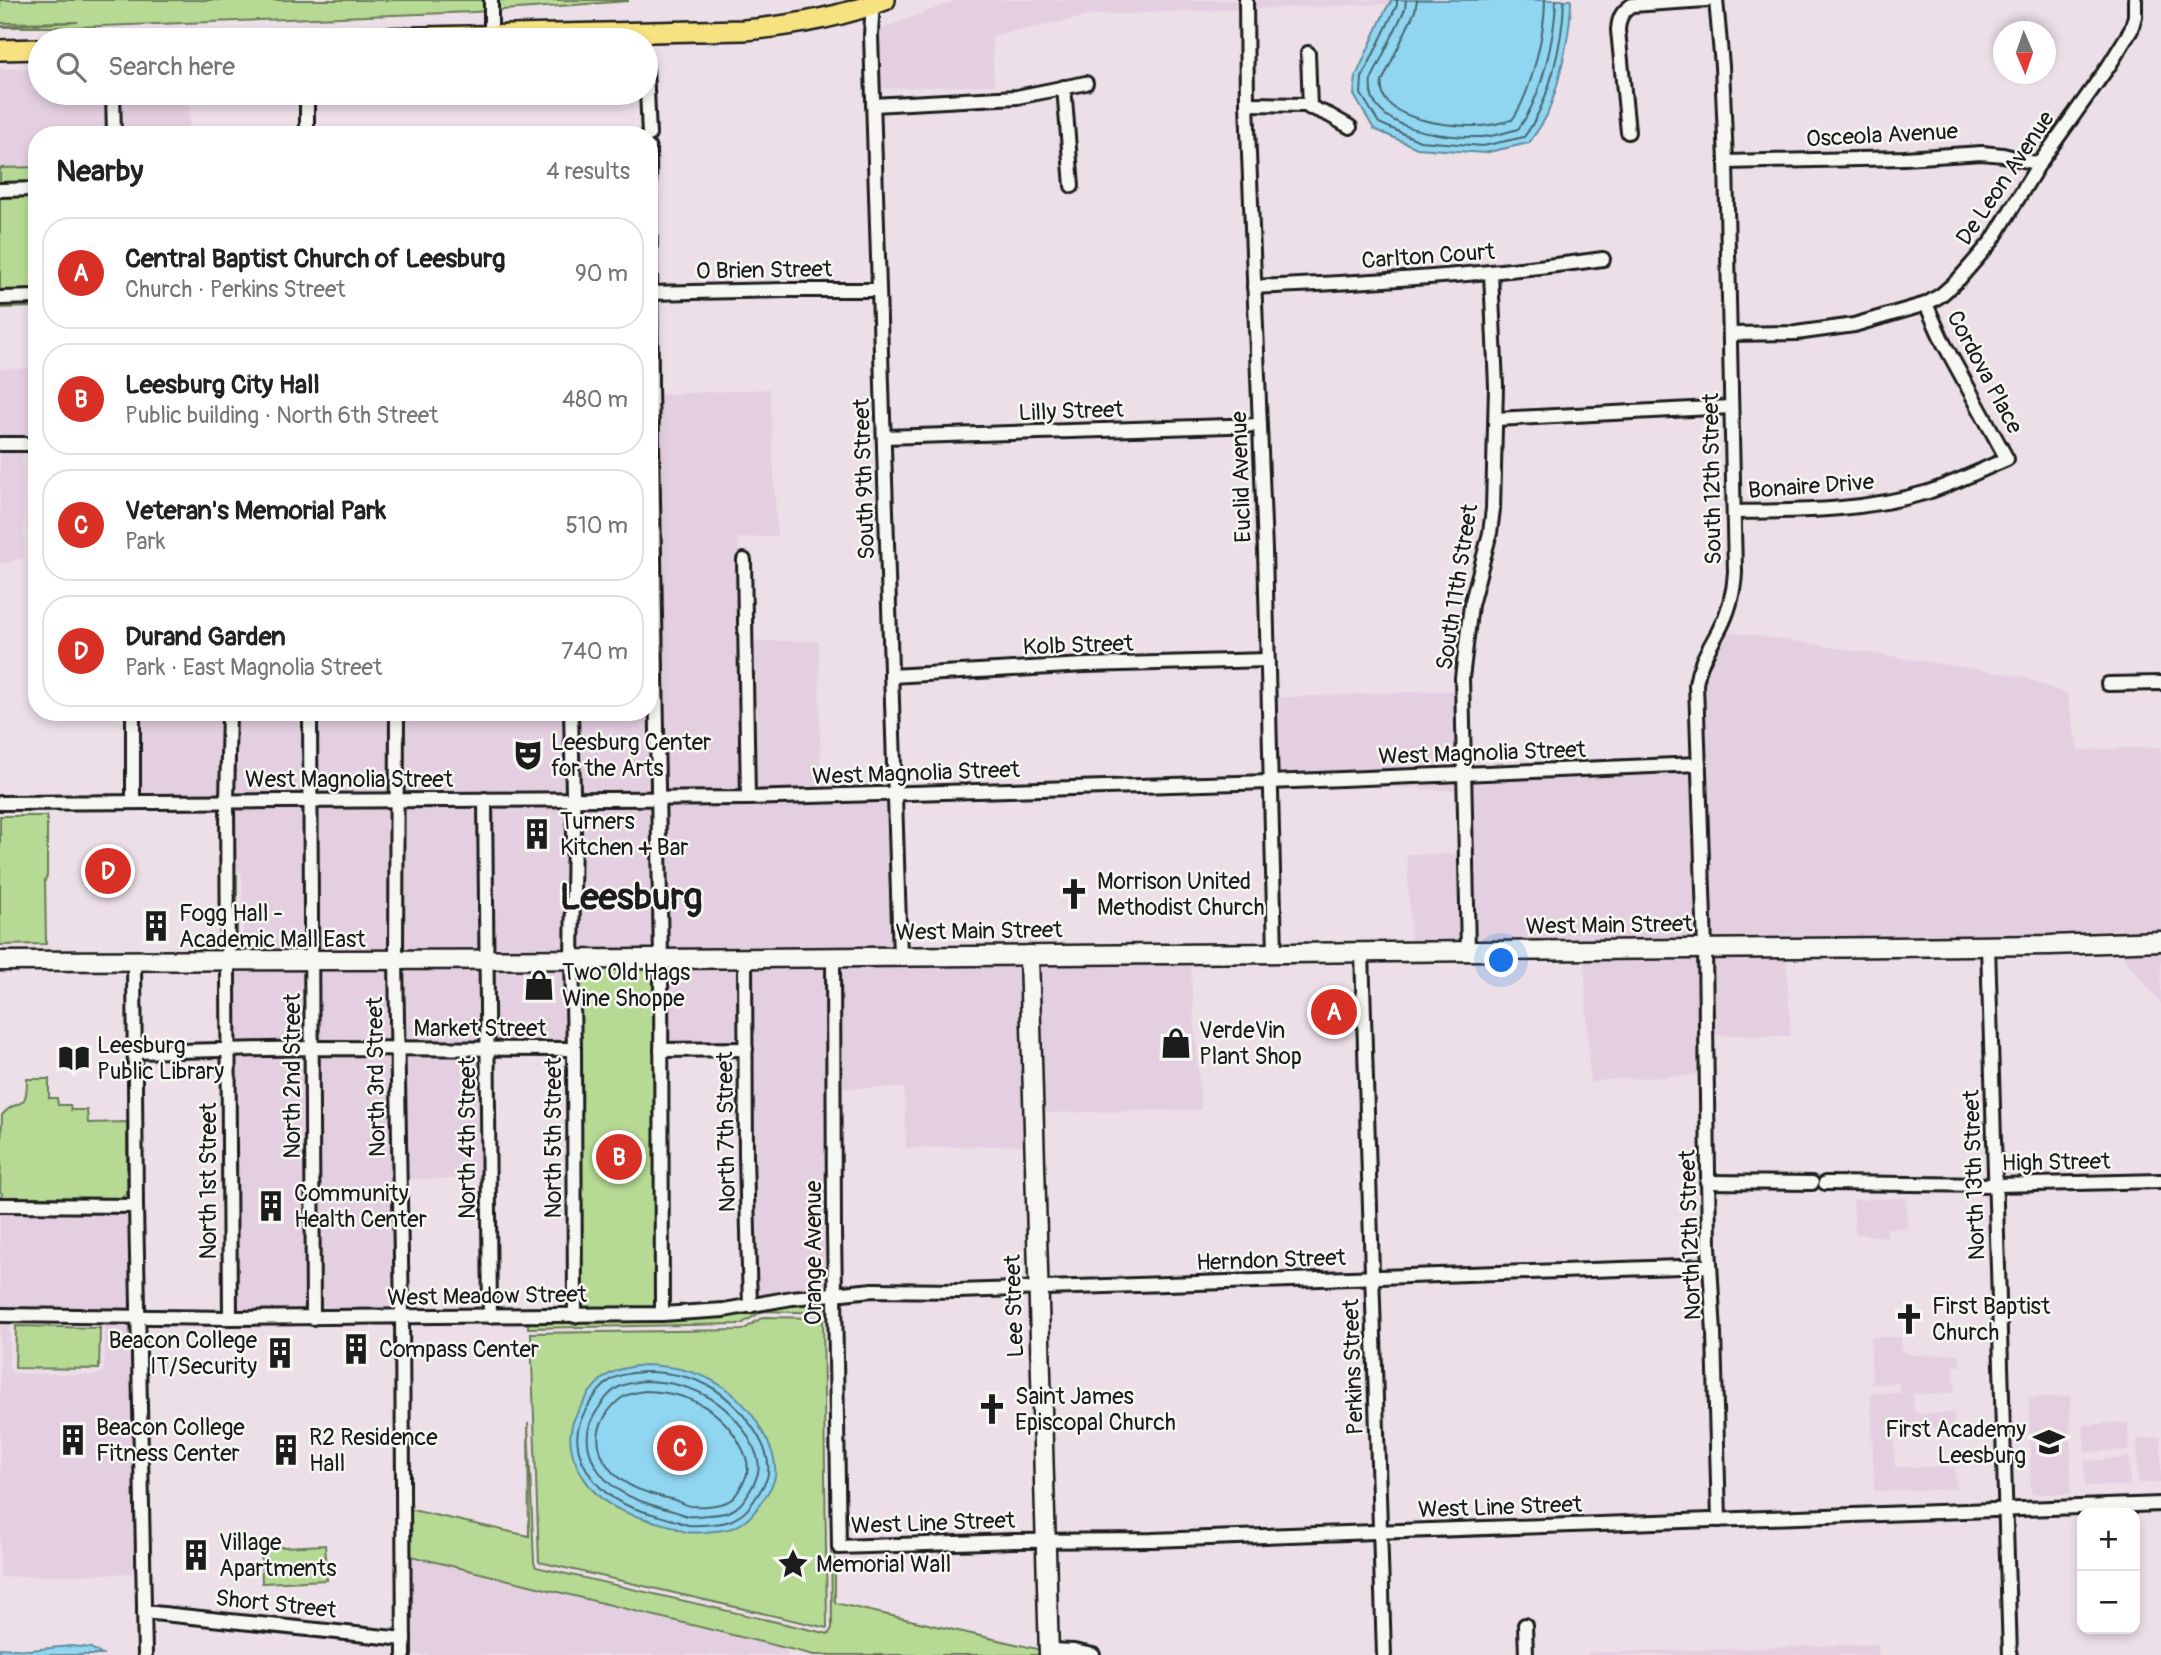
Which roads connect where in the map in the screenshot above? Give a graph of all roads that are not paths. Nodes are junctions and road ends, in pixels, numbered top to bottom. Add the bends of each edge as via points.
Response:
1 (491, 0) edge
2 (1246, 0) edge
3 (1706, 0) edge
4 (1716, 0) edge
5 (2135, 0) edge
6 (877, 2) edge
7 (491, 28) edge
8 (658, 36) edge
9 (28, 49) edge
10 (0, 50) edge
11 (1308, 53) dead end
12 (1086, 83) dead end
13 (1064, 87) junction
14 (1247, 104) junction
15 (113, 105) edge
16 (307, 105) edge
17 (648, 105) edge
18 (873, 105) junction
19 (1310, 108) junction
20 (114, 126) edge
21 (307, 126) edge
22 (649, 126) edge
23 (1350, 127) dead end
24 (1628, 132) dead end
25 (1726, 162) junction
26 (2039, 164) junction
27 (1072, 186) dead end
28 (28, 189) edge
29 (0, 190) edge
30 (1604, 259) dead end
31 (1491, 273) junction
32 (1254, 286) junction
33 (879, 290) junction
34 (658, 293) edge
35 (28, 297) edge
36 (0, 298) edge
37 (1926, 304) junction
38 (1731, 334) junction
39 (1731, 407) junction
40 (1496, 419) junction
41 (1260, 425) junction
42 (884, 437) junction
43 (28, 443) edge
44 (0, 444) edge
45 (2007, 459) joint
46 (1735, 512) junction
47 (744, 560) dead end
48 (1267, 660) junction
49 (891, 676) junction
50 (2161, 683) edge
51 (2108, 684) dead end
52 (133, 721) edge
53 (229, 721) edge
54 (310, 721) edge
55 (397, 721) edge
56 (571, 721) edge
57 (657, 721) edge
58 (1699, 764) junction
59 (1464, 774) junction
60 (1270, 782) junction
61 (895, 795) junction
62 (748, 798) junction
63 (485, 799) junction
64 (573, 799) junction
65 (659, 799) junction
66 (312, 800) junction
67 (397, 800) junction
68 (227, 801) junction
69 (133, 802) junction
70 (0, 803) edge
71 (2161, 941) edge
72 (1988, 946) junction
73 (1705, 948) junction
74 (1468, 951) junction
75 (1362, 952) junction
76 (1275, 953) junction
77 (1029, 955) junction
78 (900, 956) junction
79 (833, 957) junction
80 (745, 958) junction
81 (487, 959) junction
82 (572, 959) junction
83 (661, 959) junction
84 (228, 960) junction
85 (313, 960) junction
86 (396, 960) junction
87 (0, 961) edge
88 (134, 961) junction
89 (313, 1048) junction
90 (397, 1048) junction
91 (488, 1048) junction
92 (229, 1049) junction
93 (574, 1049) junction
94 (746, 1049) junction
95 (661, 1050) junction
96 (134, 1052) junction
97 (2161, 1181) edge
98 (1707, 1182) junction
99 (1996, 1185) junction
100 (0, 1205) edge
101 (136, 1206) junction
102 (1710, 1266) junction
103 (1371, 1277) junction
104 (1038, 1288) junction
105 (834, 1293) junction
106 (750, 1306) junction
107 (662, 1314) junction
108 (0, 1315) edge
109 (490, 1316) junction
110 (575, 1316) junction
111 (138, 1317) junction
112 (402, 1317) junction
113 (230, 1318) junction
114 (313, 1318) junction
115 (2161, 1504) edge
116 (2006, 1509) junction
117 (1718, 1520) junction
118 (1380, 1532) junction
119 (1046, 1541) junction
120 (840, 1547) joint
121 (144, 1612) junction
122 (1525, 1625) dead end
123 (404, 1639) junction
124 (1049, 1652) edge
125 (145, 1655) edge
126 (404, 1655) edge
127 (1093, 1655) edge
128 (1384, 1655) edge
129 (1526, 1655) edge
130 (2010, 1655) edge

1 - 7 street
2 - 14 street, Euclid Avenue
3 - 24 street via 1632,5 1619,18
4 - 25 street, South 12th Street
5 - 26 street, De Leon Avenue via 2131,30
6 - 8 main road via 769,28
6 - 18 street, South 9th Street via 871,35
9 - 10 main road
11 - 19 street
12 - 13 street
13 - 18 street via 1017,97
13 - 27 street
14 - 19 street
14 - 32 street, Euclid Avenue
15 - 20 street
16 - 21 street
17 - 22 street
18 - 33 street, South 9th Street
19 - 23 street
25 - 26 street, Osceola Avenue via 1904,158 1963,152
25 - 38 street, South 12th Street
26 - 37 street, De Leon Avenue via 1981,256
28 - 29 street
30 - 31 street, Carlton Court
31 - 32 street, Carlton Court
31 - 40 street, South 11th Street
32 - 41 street, Euclid Avenue
33 - 34 street, O Brien Street
33 - 42 street, South 9th Street
35 - 36 street
37 - 38 street, De Leon Avenue via 1821,331
37 - 45 street, Cordova Place
38 - 39 street, South 12th Street
39 - 40 street
39 - 46 street, South 12th Street
40 - 59 street, South 11th Street via 1490,533 1471,605 1462,678
41 - 42 street, Lilly Street
41 - 48 street, Euclid Avenue
42 - 49 street, South 9th Street
43 - 44 street
45 - 46 street, Bonaire Drive via 1953,483 1900,499 1852,508
46 - 58 street, South 12th Street via 1734,591 1698,670
47 - 62 street
48 - 49 street, Kolb Street
48 - 60 street, Euclid Avenue
49 - 61 street, South 9th Street
50 - 51 street
52 - 69 street
53 - 68 street, North 1st Street
54 - 66 street, North 2nd Street
55 - 67 street, North 3rd Street
56 - 64 street, North 5th Street
57 - 65 street
58 - 59 street, West Magnolia Street
58 - 73 street, South 12th Street
59 - 60 street, West Magnolia Street
59 - 74 street, South 11th Street
60 - 61 street, West Magnolia Street
60 - 76 street, Euclid Avenue
61 - 62 street, West Magnolia Street
61 - 78 street, South 9th Street
62 - 65 street, West Magnolia Street
63 - 64 street, West Magnolia Street
63 - 67 street, West Magnolia Street
63 - 81 street, North 4th Street
64 - 65 street, West Magnolia Street
64 - 82 street, North 5th Street
65 - 83 street
66 - 67 street, West Magnolia Street
66 - 68 street, West Magnolia Street
66 - 85 street, North 2nd Street
67 - 86 street, North 3rd Street
68 - 69 street, West Magnolia Street
68 - 84 street, North 1st Street
69 - 70 street, West Magnolia Street
71 - 72 main road, West Main Street
72 - 73 main road, West Main Street
72 - 99 street, North 13th Street
73 - 74 main road, West Main Street
73 - 98 street, North 12th Street
74 - 75 main road, West Main Street
75 - 76 main road, West Main Street
75 - 103 street, Perkins Street
76 - 77 main road, West Main Street
77 - 78 main road, West Main Street
77 - 104 main road, Lee Street
78 - 79 main road, West Main Street
79 - 80 main road, West Main Street
79 - 105 street, Orange Avenue
80 - 83 main road, West Main Street
80 - 94 street, North 7th Street
81 - 82 main road, West Main Street
81 - 86 main road, West Main Street
81 - 91 street, North 4th Street
82 - 83 main road, West Main Street
82 - 93 street, North 5th Street
83 - 95 street
84 - 85 main road, West Main Street
84 - 88 main road, West Main Street
84 - 92 street, North 1st Street
85 - 86 main road, West Main Street
85 - 89 street, North 2nd Street
86 - 90 street, North 3rd Street
87 - 88 main road, West Main Street
88 - 96 street
89 - 90 street, Market Street
89 - 92 street, Market Street
89 - 114 street, North 2nd Street
90 - 91 street, Market Street
90 - 112 street, North 3rd Street
91 - 93 street, Market Street
91 - 109 street, North 4th Street
92 - 96 street, Market Street
92 - 113 street, North 1st Street
93 - 110 street, North 5th Street
94 - 95 street
94 - 106 street, North 7th Street
95 - 107 street
96 - 101 street
97 - 99 street, High Street
98 - 99 street, High Street
98 - 102 street, North 12th Street
99 - 116 street, North 13th Street
100 - 101 street
101 - 111 street
102 - 103 street, Herndon Street
102 - 117 street, North 12th Street
103 - 104 street, Herndon Street
103 - 118 street, Perkins Street
104 - 105 street, Herndon Street
104 - 119 main road, Lee Street
105 - 106 street, West Meadow Street
105 - 120 street, Orange Avenue
106 - 107 street, West Meadow Street
107 - 110 street, West Meadow Street
108 - 111 street, West Meadow Street
109 - 110 street, West Meadow Street
109 - 112 street, West Meadow Street
111 - 113 street, West Meadow Street
111 - 121 street
112 - 114 street, West Meadow Street
112 - 123 street, North 3rd Street
113 - 114 street, West Meadow Street
115 - 116 street, West Line Street
116 - 117 street, West Line Street
116 - 130 street, North 13th Street
117 - 118 street, West Line Street
118 - 119 street, West Line Street
118 - 128 street, Perkins Street
119 - 120 street, West Line Street
119 - 124 main road, Lee Street
121 - 123 street, Short Street
121 - 125 street
122 - 129 street
123 - 126 street, North 3rd Street
124 - 127 street

